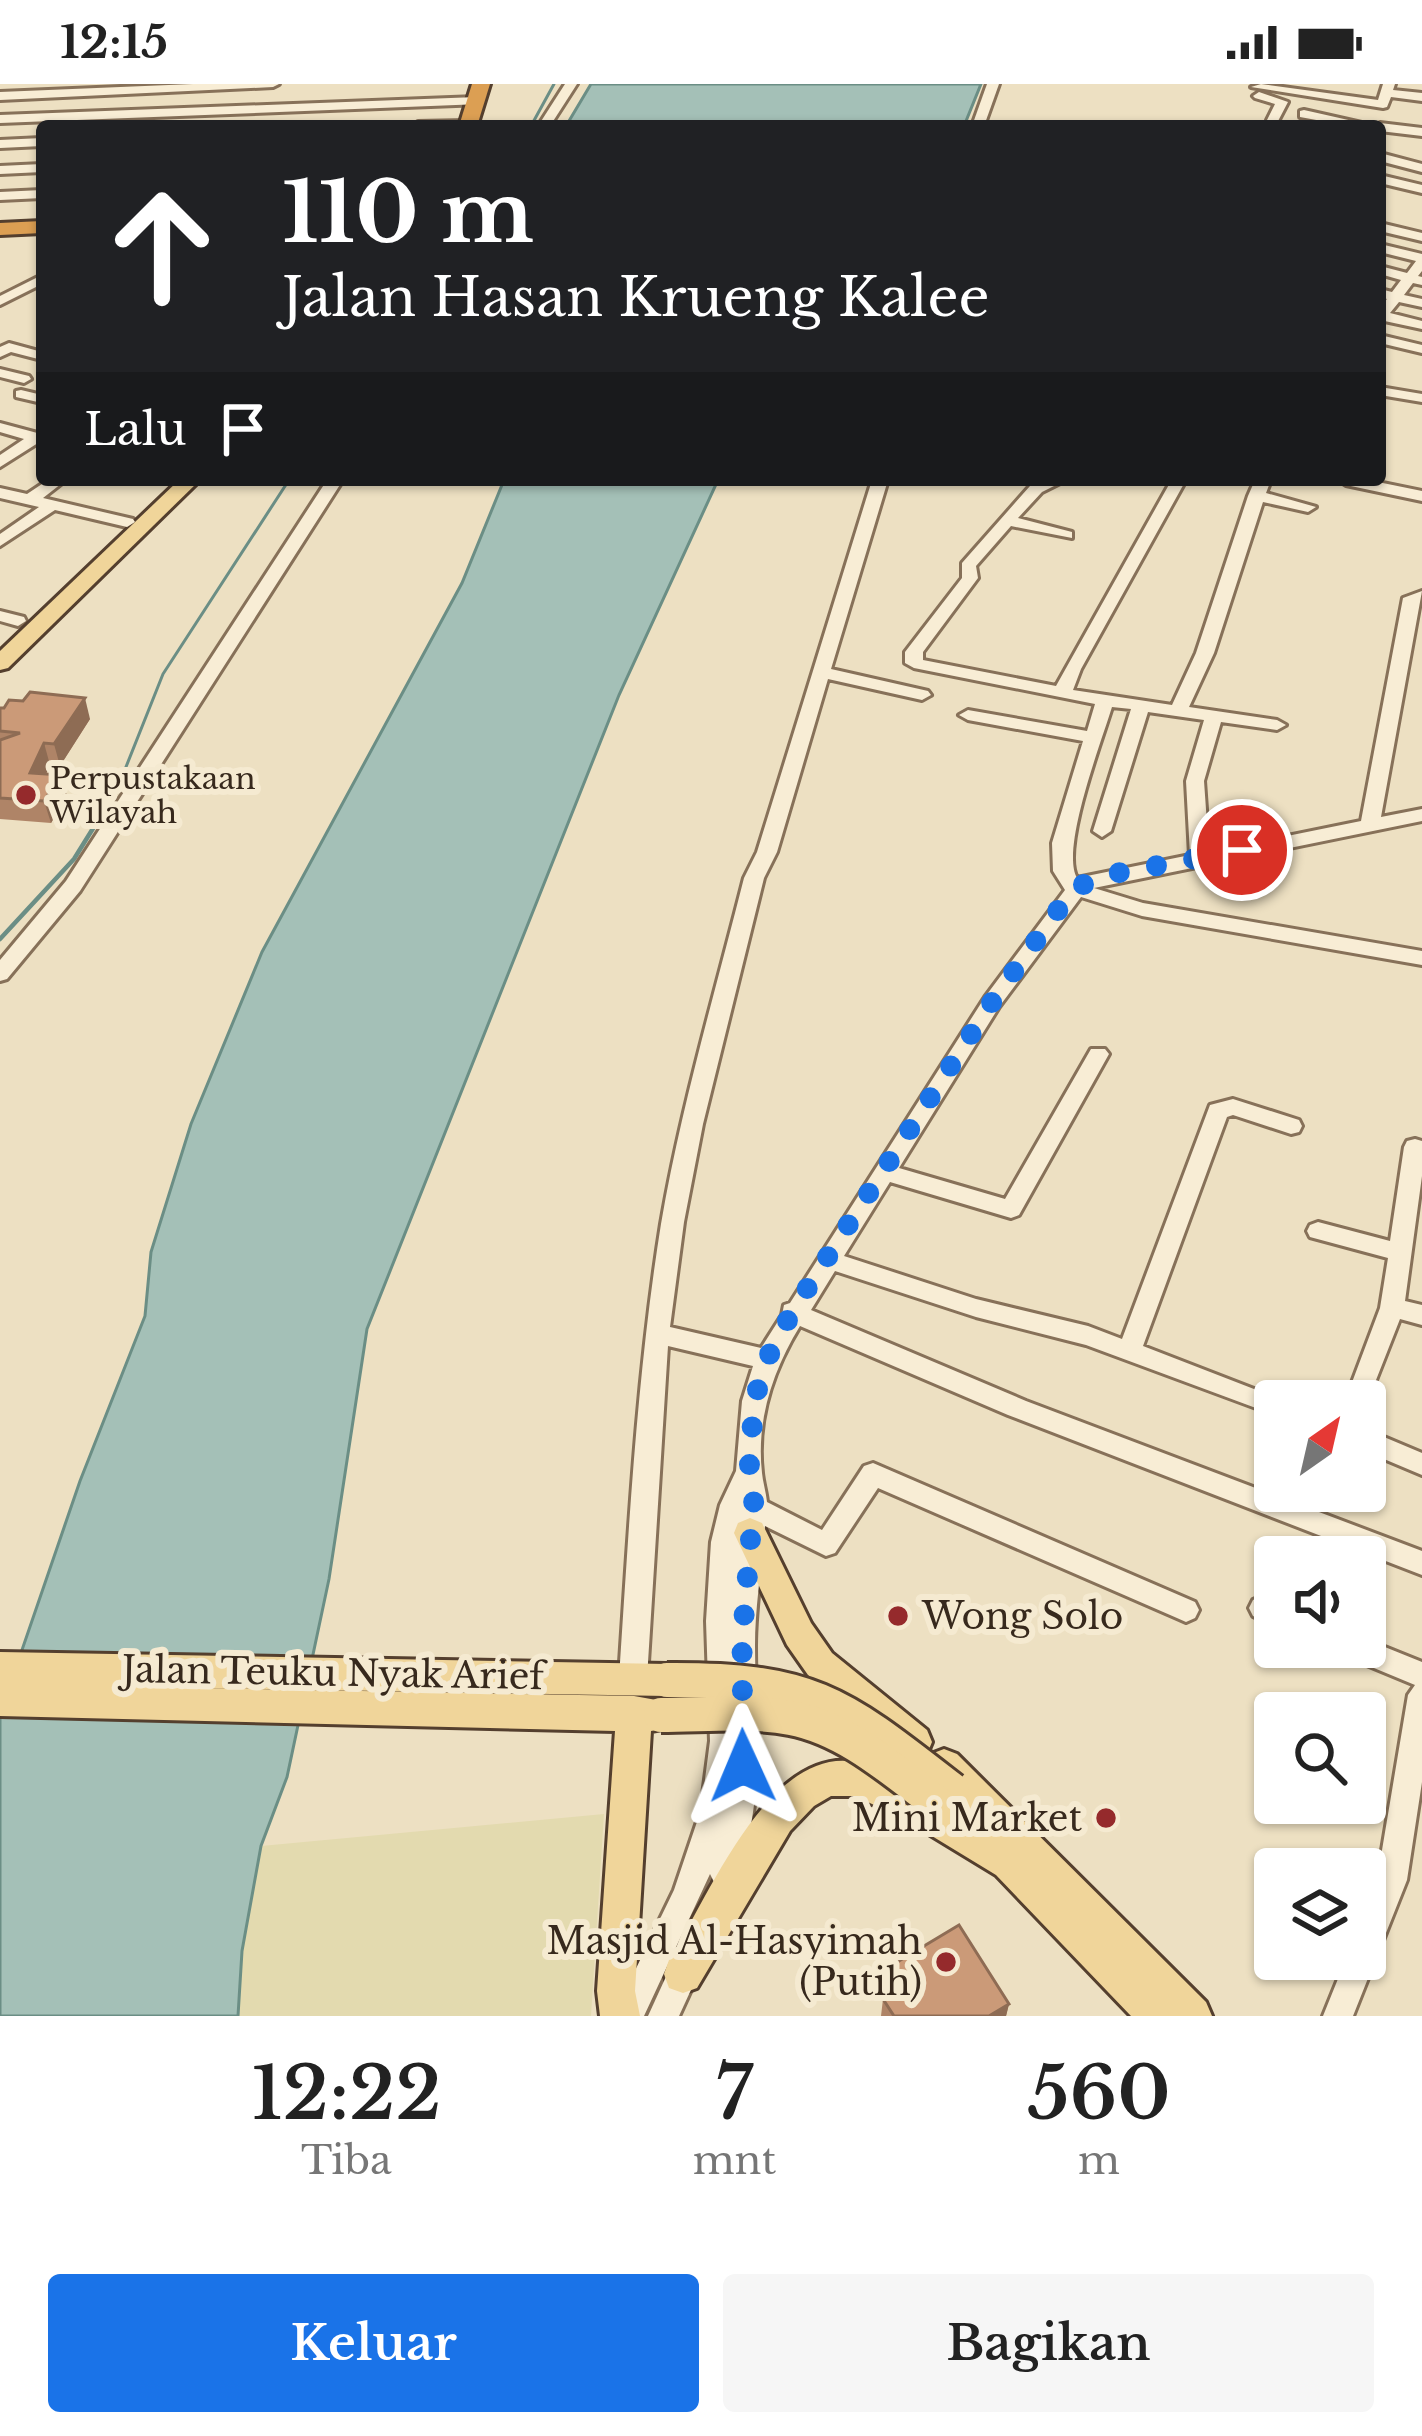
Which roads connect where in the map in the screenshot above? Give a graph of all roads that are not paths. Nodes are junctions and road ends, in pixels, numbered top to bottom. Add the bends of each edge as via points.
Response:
1 (273, 84) edge
2 (494, 84) edge
3 (571, 84) edge
4 (993, 84) edge
5 (220, 85) edge
6 (1258, 86) edge
7 (1388, 88) edge
8 (479, 92) edge
9 (0, 96) edge
10 (1422, 97) edge
11 (215, 110) junction
12 (1304, 114) dead end
13 (0, 119) edge
14 (213, 120) edge
15 (484, 120) edge
16 (548, 120) edge
17 (980, 120) edge
18 (1273, 120) dead end
19 (1336, 120) edge
20 (1386, 128) edge
21 (1422, 132) edge
22 (36, 142) edge
23 (0, 144) edge
24 (1422, 145) edge
25 (1415, 166) edge
26 (36, 168) edge
27 (0, 170) edge
28 (1386, 183) edge
29 (36, 194) edge
30 (1420, 195) edge
31 (0, 196) edge
32 (1386, 228) edge
33 (36, 230) edge
34 (0, 232) edge
35 (1422, 237) edge
36 (1386, 250) edge
37 (1422, 260) edge
38 (1386, 272) edge
39 (1416, 279) edge
40 (36, 282) edge
41 (1388, 294) edge
42 (0, 301) edge
43 (1422, 303) edge
44 (1386, 316) edge
45 (1422, 325) edge
46 (1386, 340) edge
47 (1422, 349) edge
48 (0, 353) edge
49 (36, 354) edge
50 (0, 373) edge
51 (1386, 392) edge
52 (36, 395) edge
53 (1422, 398) edge
54 (0, 428) edge
55 (36, 437) edge
56 (36, 440) edge
57 (0, 462) edge
58 (49, 486) edge
59 (167, 486) edge
60 (184, 486) edge
61 (331, 486) edge
62 (878, 486) edge
63 (1043, 486) edge
64 (1176, 486) edge
65 (1374, 486) edge
66 (1260, 488) edge
67 (0, 494) edge
68 (1422, 496) edge
69 (28, 501) junction
70 (49, 507) junction
71 (1308, 507) dead end
72 (1007, 520) junction
73 (127, 523) junction
74 (1066, 536) dead end
75 (0, 541) edge
76 (1422, 596) edge
77 (9, 618) edge
78 (0, 639) edge
79 (0, 663) edge
80 (831, 674) junction
81 (1062, 694) junction
82 (922, 695) dead end
83 (1105, 699) junction
84 (1142, 703) junction
85 (1179, 709) junction
86 (968, 715) dead end
87 (1214, 715) junction
88 (1277, 724) dead end
89 (1096, 738) junction
90 (1422, 814) edge
91 (1370, 826) junction
92 (1102, 830) dead end
93 (1200, 858) junction
94 (1074, 888) junction
95 (1422, 958) edge
96 (0, 974) edge
97 (1098, 1054) dead end
98 (1291, 1126) dead end
99 (1415, 1147) dead end
100 (884, 1172) junction
101 (1318, 1232) dead end
102 (1399, 1252) junction
103 (827, 1259) junction
104 (1392, 1308) junction
105 (792, 1312) junction
106 (1422, 1315) edge
107 (658, 1334) junction
108 (1130, 1350) junction
109 (760, 1358) junction
110 (1365, 1380) edge
111 (1254, 1397) edge
112 (1386, 1449) edge
113 (1422, 1464) edge
114 (749, 1471) junction
115 (752, 1520) junction
116 (1422, 1563) edge
117 (1186, 1610) dead end
118 (1386, 1660) edge
119 (0, 1668) edge
120 (1422, 1675) edge
121 (1422, 1695) edge
122 (649, 1697) junction
123 (0, 1700) edge
124 (1020, 1856) junction
125 (1386, 1895) edge
126 (683, 1974) junction
127 (1353, 1980) edge
128 (624, 2016) edge
129 (663, 2016) edge
130 (1158, 2016) edge
131 (1192, 2016) edge
132 (1338, 2016) edge

1 - 5 street
2 - 15 highway
3 - 16 street
4 - 17 street
5 - 9 street
5 - 11 street
6 - 7 street via 1381,104
6 - 18 street via 1260,97 1282,102
7 - 10 street
8 - 11 street
11 - 13 street
11 - 14 street
12 - 19 street
20 - 21 street
22 - 23 street
24 - 25 street
26 - 27 street
28 - 30 street
29 - 31 street
32 - 35 street
33 - 34 highway
36 - 37 street
37 - 39 street
38 - 39 street
39 - 41 street
40 - 42 street
41 - 43 street
44 - 45 street
46 - 47 street
48 - 49 street via 9,347
50 - 52 street
51 - 53 street
54 - 55 street
56 - 57 street
58 - 69 street
59 - 73 main road
60 - 79 main road
61 - 96 street via 73,886
62 - 80 street
63 - 72 street
64 - 81 street
65 - 68 street
66 - 71 street
66 - 85 street
67 - 69 street
69 - 70 street
70 - 73 street
70 - 75 street
72 - 74 street
72 - 81 street via 911,658 922,667
73 - 77 main road
76 - 91 street via 1411,598
77 - 78 main road
80 - 82 street
80 - 107 street via 754,878 692,1124
81 - 83 street
83 - 84 street
83 - 89 street
84 - 85 street
84 - 92 street
85 - 87 street
86 - 89 street
87 - 88 street
87 - 93 street via 1195,781
89 - 94 street via 1062,843 1063,871
90 - 91 street
91 - 93 street
93 - 94 street
94 - 95 street via 1142,909
94 - 100 street
97 - 100 street via 1011,1209
98 - 108 street via 1233,1107 1218,1111
99 - 102 street
100 - 103 street
101 - 102 street
102 - 104 street
103 - 105 street
103 - 108 street
104 - 106 street
104 - 110 street
105 - 109 street
105 - 116 street
107 - 109 street
107 - 122 street
108 - 111 street
109 - 114 street
112 - 113 street
114 - 115 street
114 - 128 street via 734,1496 725,1544 716,1813 667,1945
115 - 117 street via 826,1545 873,1474
115 - 124 main road via 799,1634 820,1664 968,1787
115 - 126 street via 736,1843
118 - 120 street
119 - 122 main road, Jalan Teuku Nyak Arief via 515,1675
121 - 125 street
122 - 123 main road, Jalan Teuku Nyak Arief via 507,1711
122 - 124 main road, bridge via 814,1724 947,1798
122 - 128 main road via 616,1991
124 - 126 main road via 867,1784 821,1780 762,1840
124 - 130 main road
124 - 131 main road
126 - 129 street
127 - 132 street

